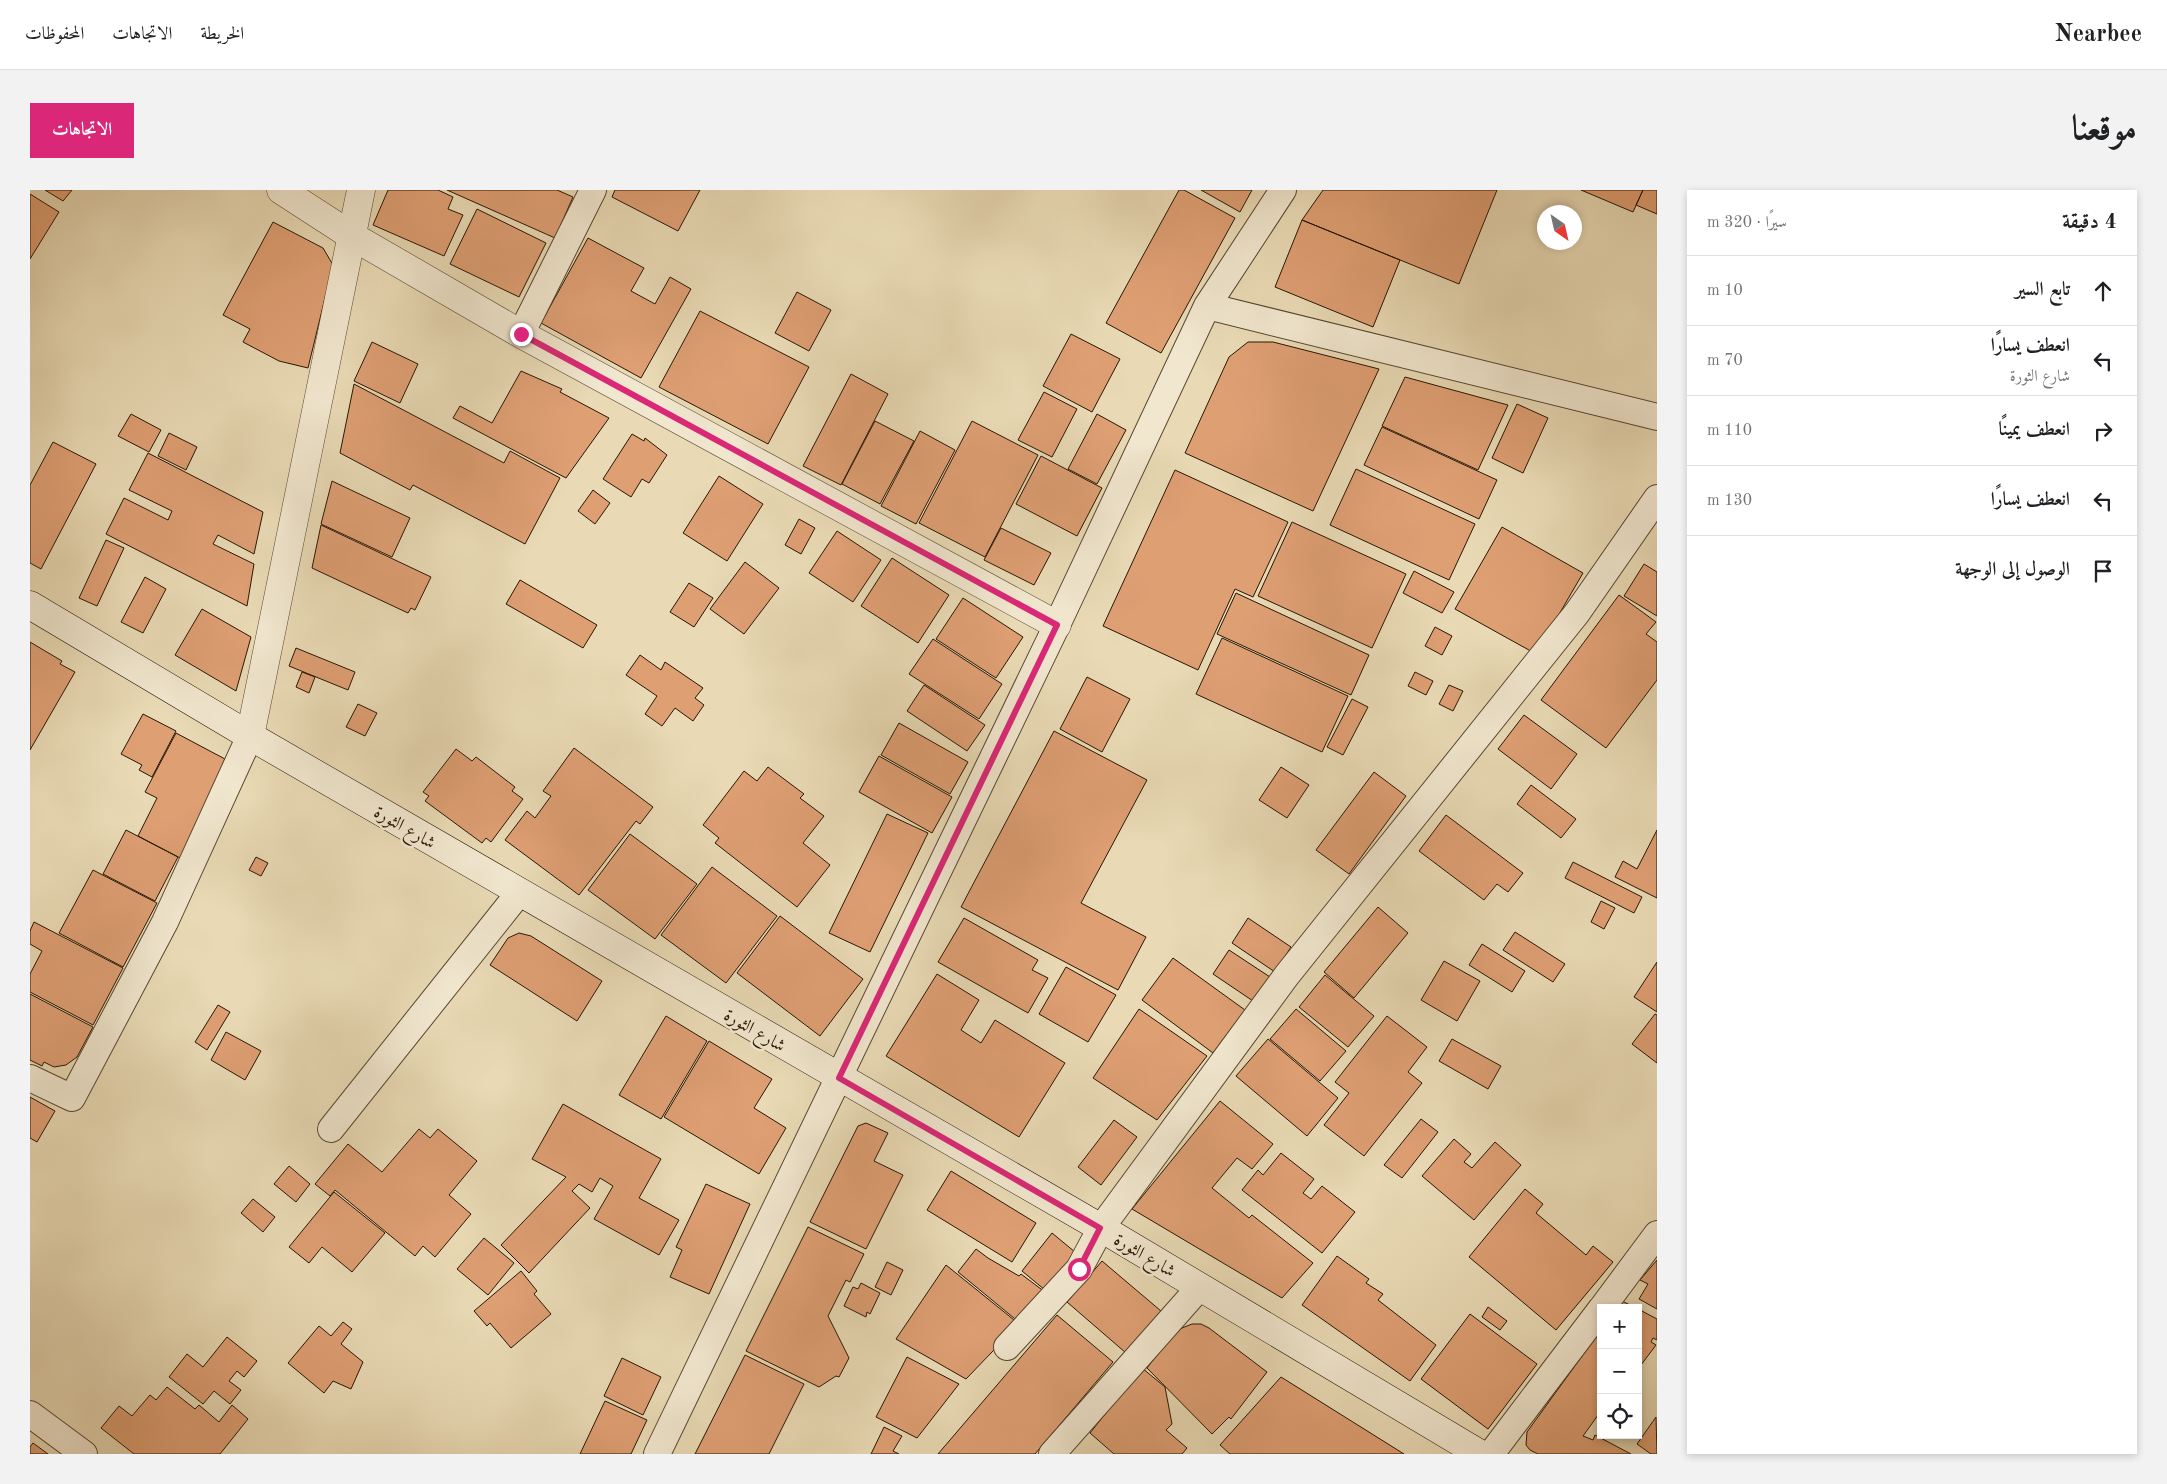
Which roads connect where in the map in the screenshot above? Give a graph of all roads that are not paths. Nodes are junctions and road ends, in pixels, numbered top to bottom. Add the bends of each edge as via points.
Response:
1 (281, 190) edge
2 (360, 190) edge
3 (593, 190) edge
4 (1283, 190) edge
5 (352, 236) junction
6 (1207, 306) junction
7 (521, 334) junction
8 (1657, 417) edge
9 (1657, 498) edge
10 (30, 606) edge
11 (1057, 625) junction
12 (250, 736) junction
13 (519, 893) junction
14 (30, 1078) edge
15 (839, 1078) junction
16 (331, 1129) dead end
17 (1100, 1228) junction
18 (1657, 1234) edge
19 (1199, 1288) junction
20 (1604, 1304) edge
21 (1597, 1313) edge
22 (1007, 1347) dead end
23 (30, 1414) edge
24 (1468, 1451) edge
25 (84, 1454) edge
26 (657, 1454) edge
27 (1052, 1454) edge
28 (1491, 1454) edge

1 - 5 main road
2 - 5 main road
3 - 7 street
4 - 6 street
5 - 7 main road
5 - 12 main road
6 - 8 street
6 - 11 street
7 - 11 main road
9 - 17 street via 1577,613 1287,974
10 - 12 main road, شارع الثورة
11 - 15 street
12 - 13 main road, شارع الثورة
12 - 14 street via 165,922 72,1098
13 - 15 main road, شارع الثورة
13 - 16 street
15 - 17 main road, شارع الثورة
15 - 26 street
17 - 19 main road, شارع الثورة
17 - 22 street via 1079,1269
18 - 20 street
19 - 24 main road, شارع الثورة
19 - 27 street
21 - 28 street
23 - 25 street

